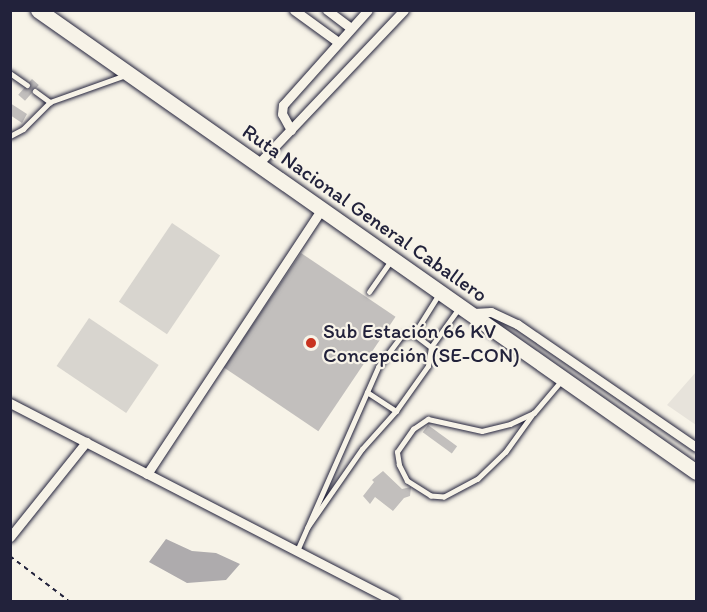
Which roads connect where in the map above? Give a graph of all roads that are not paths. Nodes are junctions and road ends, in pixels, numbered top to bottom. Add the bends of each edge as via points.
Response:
1 (38, 10) edge
2 (294, 10) edge
3 (327, 10) edge
4 (368, 10) edge
5 (404, 10) edge
6 (351, 28) junction
7 (338, 42) junction
8 (10, 73) edge
9 (129, 74) junction
10 (27, 85) dead end
11 (35, 91) dead end
12 (50, 102) junction
13 (291, 130) junction
14 (10, 136) edge
15 (258, 164) junction
16 (322, 209) junction
17 (392, 258) junction
18 (369, 292) dead end
19 (441, 292) junction
20 (466, 310) junction
21 (414, 334) junction
22 (431, 347) junction
23 (564, 378) junction
24 (367, 392) junction
25 (10, 403) edge
26 (396, 411) junction
27 (534, 413) junction
28 (86, 442) junction
29 (696, 447) edge
30 (696, 472) edge
31 (147, 474) junction
32 (303, 532) junction
33 (10, 537) edge
34 (297, 551) junction
35 (394, 602) edge

1 - 9 highway, Ruta Nacional General Caballero
2 - 7 street
3 - 6 street
4 - 6 street
5 - 13 street
6 - 7 street
7 - 13 street via 283,105 282,114
8 - 10 lane
9 - 12 lane
9 - 15 highway, Ruta Nacional General Caballero
11 - 12 lane
12 - 14 lane via 23,129
13 - 15 street
15 - 16 highway, Ruta Nacional General Caballero
16 - 17 highway, Ruta Nacional General Caballero
16 - 31 street
17 - 18 lane
17 - 19 highway, Ruta Nacional General Caballero
19 - 20 highway, Ruta Nacional General Caballero
19 - 21 lane
20 - 22 lane
20 - 23 highway, Ruta Nacional General Caballero
20 - 29 street via 490,312 517,324
21 - 22 lane
21 - 24 lane via 401,336 378,367
22 - 26 lane via 428,366
23 - 27 lane
23 - 30 highway, Ruta Nacional General Caballero
24 - 26 lane
24 - 32 lane
25 - 28 street
26 - 32 lane via 362,449
27 - 27 lane via 482,431 429,419 413,429 397,452 399,465 407,481 431,496 444,497 478,479 506,452
28 - 31 street
28 - 33 street
31 - 34 street
32 - 34 lane
34 - 35 street

